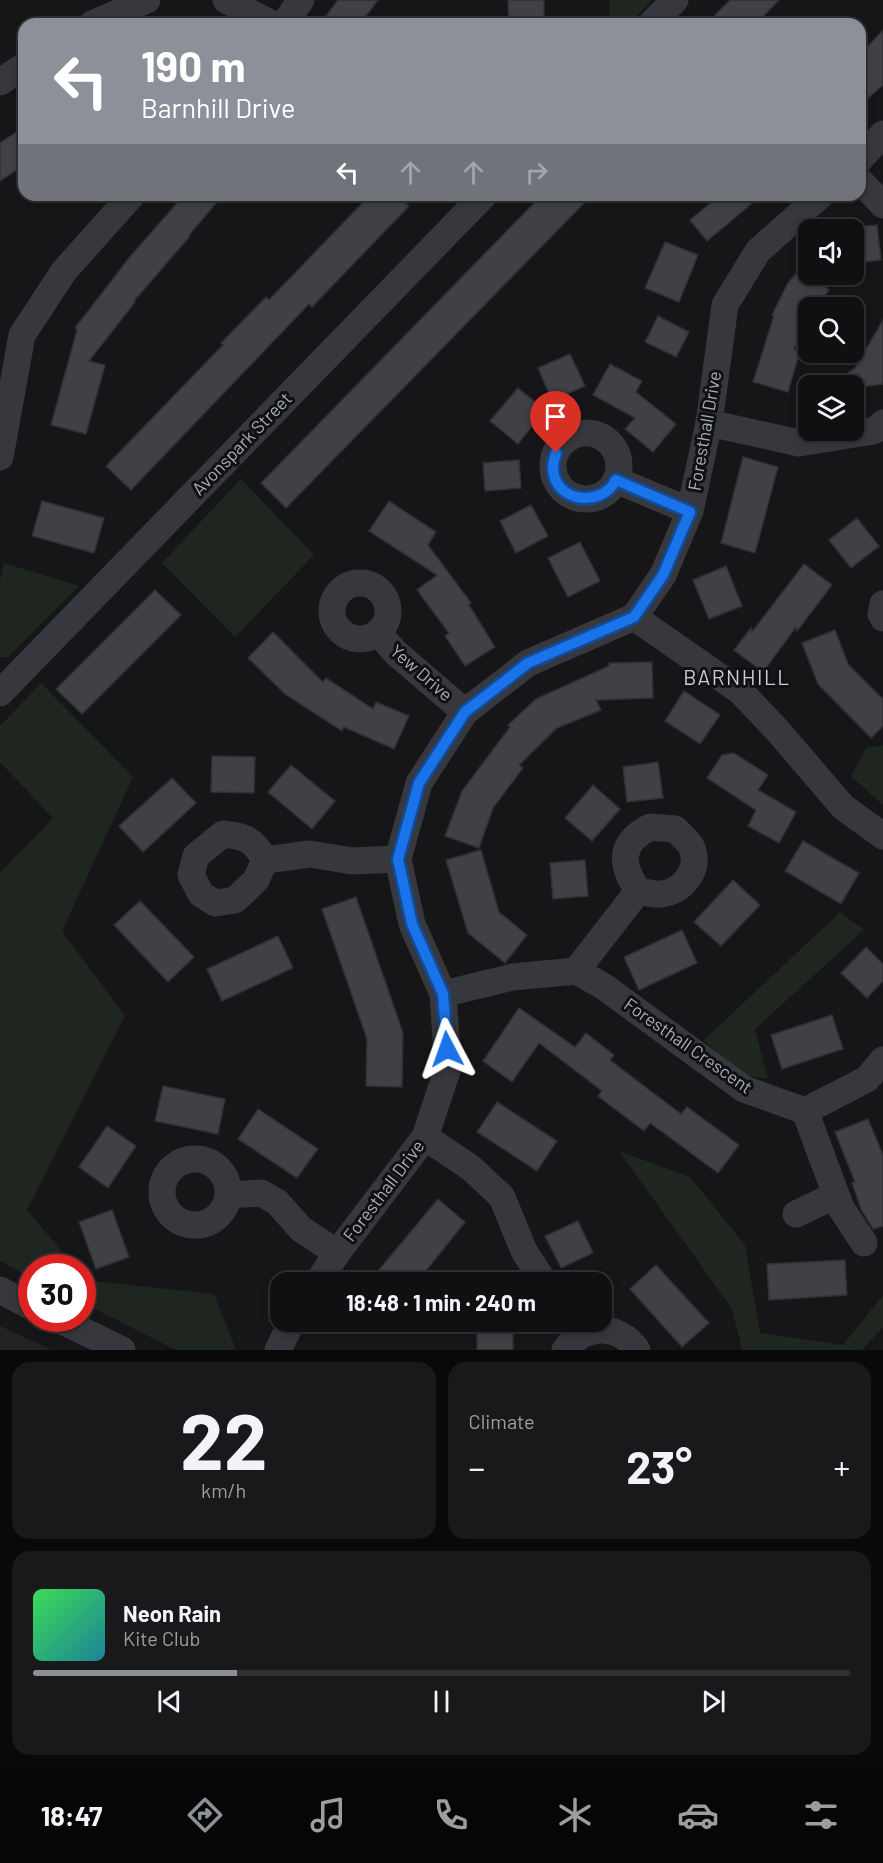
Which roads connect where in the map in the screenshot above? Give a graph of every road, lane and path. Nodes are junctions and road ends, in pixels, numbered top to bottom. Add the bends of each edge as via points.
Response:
1 (147, 0) edge
2 (226, 0) edge
3 (301, 0) edge
4 (675, 0) edge
5 (106, 18) edge
6 (260, 18) edge
7 (288, 18) edge
8 (657, 18) edge
9 (18, 70) edge
10 (0, 82) edge
11 (883, 134) edge
12 (866, 152) edge
13 (866, 187) edge
14 (127, 201) edge
15 (478, 201) edge
16 (814, 201) edge
17 (883, 205) edge
18 (11, 338) edge
19 (709, 423) junction
20 (883, 423) edge
21 (0, 457) edge
22 (616, 480) dead end
23 (690, 512) junction
24 (883, 604) edge
25 (634, 617) junction
26 (883, 618) edge
27 (378, 633) dead end
28 (0, 693) edge
29 (465, 712) junction
30 (883, 836) edge
31 (398, 859) junction
32 (265, 860) dead end
33 (638, 891) dead end
34 (576, 970) junction
35 (443, 994) junction
36 (883, 1060) edge
37 (805, 1112) junction
38 (425, 1137) junction
39 (228, 1195) dead end
40 (836, 1195) junction
41 (796, 1214) dead end
42 (864, 1243) dead end
43 (338, 1253) junction
44 (325, 1272) edge
45 (538, 1272) edge
46 (0, 1290) edge
47 (18, 1300) edge
48 (612, 1331) edge
49 (85, 1332) edge
50 (287, 1332) edge
51 (580, 1332) edge
52 (122, 1350) edge
53 (278, 1350) edge
54 (565, 1350) edge
55 (637, 1350) edge

1 - 5 street
2 - 6 street
3 - 7 street
4 - 8 street
9 - 10 street
11 - 12 street
13 - 17 street
14 - 18 street via 64,270
15 - 28 street, Avonspark Street
16 - 19 street, Foresthall Drive via 758,251 725,305
18 - 21 street
19 - 20 street via 799,442 874,431
19 - 23 street, Foresthall Drive
22 - 23 street
23 - 25 street, Foresthall Drive via 663,575
24 - 26 street
25 - 29 street, Foresthall Drive via 528,663
25 - 30 street via 740,691 843,807
27 - 29 street, Yew Drive via 396,654
29 - 31 street, Foresthall Drive via 419,783
31 - 32 street via 352,861 310,854
31 - 35 street, Foresthall Drive via 412,924
33 - 34 street
34 - 35 street via 513,977
34 - 37 street, Foresthall Crescent via 744,1089
35 - 38 street, Foresthall Drive via 448,1068
36 - 37 street via 867,1079
37 - 40 street
38 - 43 street, Foresthall Drive
38 - 45 street via 471,1168 501,1197
39 - 43 street via 261,1193 269,1197 301,1229
40 - 41 street
40 - 42 street
43 - 44 street, Foresthall Drive
46 - 47 street
48 - 55 street via 627,1338
49 - 52 street
50 - 53 street
51 - 54 street

